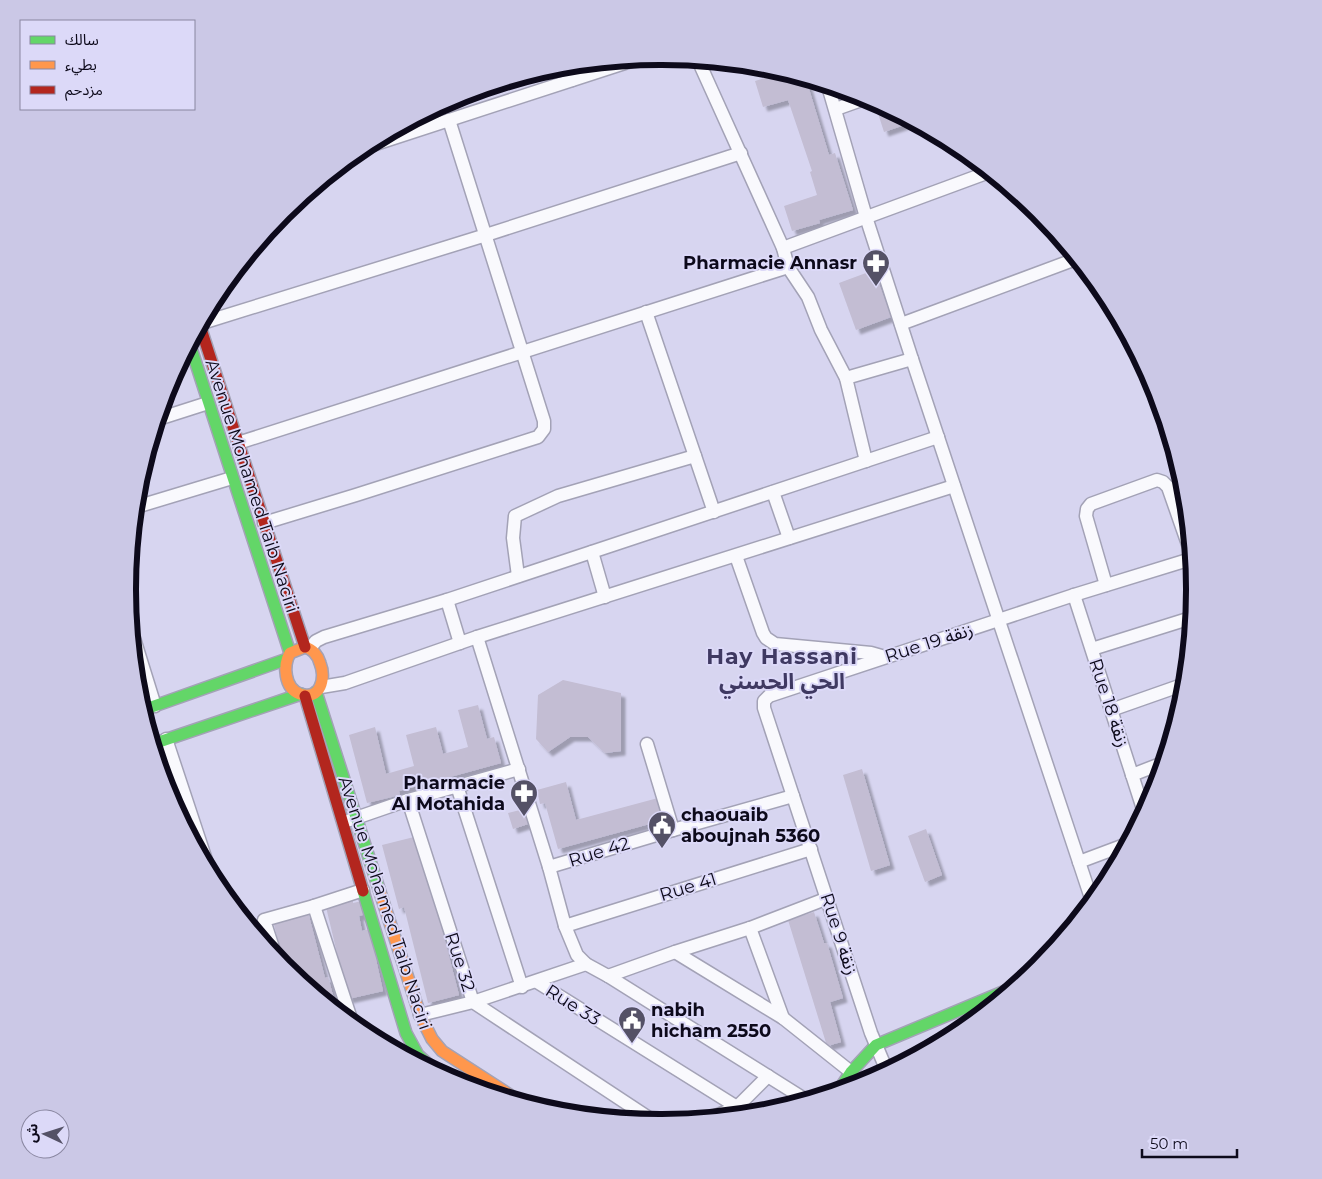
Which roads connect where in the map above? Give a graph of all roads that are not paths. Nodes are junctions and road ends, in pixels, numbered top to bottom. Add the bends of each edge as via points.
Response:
1 (611, 67) edge
2 (701, 67) edge
3 (570, 73) edge
4 (572, 80) junction
5 (830, 93) edge
6 (855, 102) edge
7 (836, 109) junction
8 (449, 120) junction
9 (395, 138) edge
10 (741, 154) junction
11 (982, 175) edge
12 (866, 217) junction
13 (486, 235) junction
14 (783, 248) junction
15 (1070, 261) edge
16 (788, 267) junction
17 (646, 312) junction
18 (211, 321) edge
19 (901, 324) junction
20 (204, 333) edge
21 (523, 353) junction
22 (193, 354) edge
23 (912, 359) junction
24 (846, 378) junction
25 (208, 403) junction
26 (166, 417) edge
27 (938, 437) junction
28 (238, 443) junction
29 (695, 456) junction
30 (866, 461) junction
31 (232, 478) junction
32 (954, 486) junction
33 (773, 492) junction
34 (144, 505) edge
35 (714, 512) junction
36 (264, 522) junction
37 (1181, 525) edge
38 (789, 538) junction
39 (592, 552) junction
40 (736, 556) junction
41 (1184, 560) edge
42 (518, 576) junction
43 (1106, 585) junction
44 (1074, 595) junction
45 (606, 597) junction
46 (447, 600) junction
47 (998, 620) junction
48 (1184, 620) edge
49 (477, 637) junction
50 (460, 643) junction
51 (307, 647) junction
52 (1092, 649) junction
53 (289, 656) junction
54 (885, 657) junction
55 (1176, 687) edge
56 (319, 689) junction
57 (303, 695) junction
58 (150, 708) edge
59 (1111, 710) junction
60 (166, 739) junction
61 (159, 742) edge
62 (647, 744) dead end
63 (1155, 766) edge
64 (519, 769) junction
65 (1132, 776) junction
66 (457, 786) junction
67 (793, 796) junction
68 (408, 800) junction
69 (1140, 801) edge
70 (357, 818) junction
71 (190, 819) edge
72 (343, 823) junction
73 (673, 830) junction
74 (1117, 848) edge
75 (811, 849) junction
76 (1079, 862) junction
77 (549, 867) junction
78 (363, 890) junction
79 (1089, 892) edge
80 (828, 898) junction
81 (314, 906) junction
82 (565, 926) junction
83 (750, 928) junction
84 (270, 938) edge
85 (674, 952) junction
86 (586, 964) junction
87 (608, 976) junction
88 (537, 982) junction
89 (522, 986) junction
90 (989, 999) edge
91 (473, 1002) junction
92 (348, 1010) edge
93 (420, 1016) junction
94 (783, 1018) junction
95 (876, 1045) junction
96 (411, 1050) edge
97 (884, 1064) edge
98 (850, 1072) junction
99 (768, 1076) junction
100 (845, 1080) edge
101 (499, 1088) edge
102 (799, 1095) edge
103 (737, 1107) junction
104 (731, 1110) edge
105 (642, 1113) edge

1 - 4 street
2 - 10 street
3 - 4 street
4 - 8 street
5 - 7 street
6 - 7 street
7 - 12 street
8 - 9 street
8 - 13 street
10 - 13 street
10 - 14 street
11 - 12 street
12 - 14 street
12 - 19 street
13 - 18 street
13 - 21 street
14 - 16 street
15 - 19 street
16 - 17 street
16 - 24 street via 808,297
17 - 21 street
17 - 29 street
19 - 23 street
20 - 28 street, Avenue Mohamed Taib Naciri
21 - 28 street
21 - 36 street via 544,420 544,429 538,436
22 - 25 street, Avenue Mohamed Taib Naciri
23 - 24 street
23 - 27 street
24 - 30 street
25 - 26 street
25 - 31 street, Avenue Mohamed Taib Naciri
27 - 30 street
27 - 32 street
28 - 36 street, Avenue Mohamed Taib Naciri
29 - 35 street
29 - 42 street via 558,496 515,516 513,538
30 - 33 street
31 - 34 street
31 - 53 street, Avenue Mohamed Taib Naciri
32 - 38 street
32 - 47 street
33 - 35 street
33 - 38 street
35 - 39 street
36 - 51 street, Avenue Mohamed Taib Naciri
37 - 43 street via 1168,487 1157,480 1091,504 1086,516
38 - 40 street
39 - 42 street
39 - 45 street
40 - 45 street
40 - 54 street via 763,633 770,642
41 - 43 street, Rue 19 زنقة
42 - 46 street
43 - 44 street, Rue 19 زنقة
44 - 47 street, Rue 19 زنقة
44 - 52 street, Rue 18 زنقة
45 - 49 street
46 - 50 street
46 - 51 street via 324,637
47 - 54 street, Rue 19 زنقة
47 - 76 street
48 - 52 street
49 - 50 street
49 - 64 street
50 - 56 street
51 - 53 street via 297,648
51 - 56 street via 318,657 322,667 324,679
52 - 59 street, Rue 18 زنقة
53 - 57 street via 285,666 287,677 292,688
53 - 58 street
54 - 67 street, Rue 19 زنقة via 764,701
55 - 59 street
56 - 57 street
56 - 70 street, Avenue Mohamed Taib Naciri
57 - 60 street
57 - 72 street, Avenue Mohamed Taib Naciri
59 - 65 street, Rue 18 زنقة
60 - 61 street
60 - 71 street
62 - 73 street
63 - 65 street
64 - 66 street
64 - 77 street
65 - 69 street, Rue 18 زنقة
66 - 68 street
66 - 89 street, Rue 33
67 - 73 street, Rue 42
67 - 75 street, Rue 9 زنقة
68 - 70 street
68 - 91 street, Rue 32
70 - 72 street
70 - 93 street, Avenue Mohamed Taib Naciri
72 - 78 street, Avenue Mohamed Taib Naciri
73 - 77 street, Rue 42
74 - 76 street
75 - 80 street, Rue 9 زنقة
75 - 82 street, Rue 41
76 - 79 street
77 - 82 street
78 - 81 street
78 - 96 street, Avenue Mohamed Taib Naciri
80 - 83 street
80 - 95 street, Rue 9 زنقة
81 - 84 street via 264,920
81 - 92 street
82 - 86 street via 578,955
83 - 85 street
83 - 94 street
85 - 87 street
85 - 94 street
86 - 87 street
86 - 88 street
87 - 99 street
88 - 89 street
88 - 103 street, Rue 33
89 - 91 street
90 - 95 street
91 - 93 street
91 - 105 street, Rue 32
93 - 101 street, Avenue Mohamed Taib Naciri via 434,1044
94 - 98 street
95 - 97 street, Rue 9 زنقة
95 - 98 street
98 - 100 street
99 - 102 street
99 - 103 street
103 - 104 street

